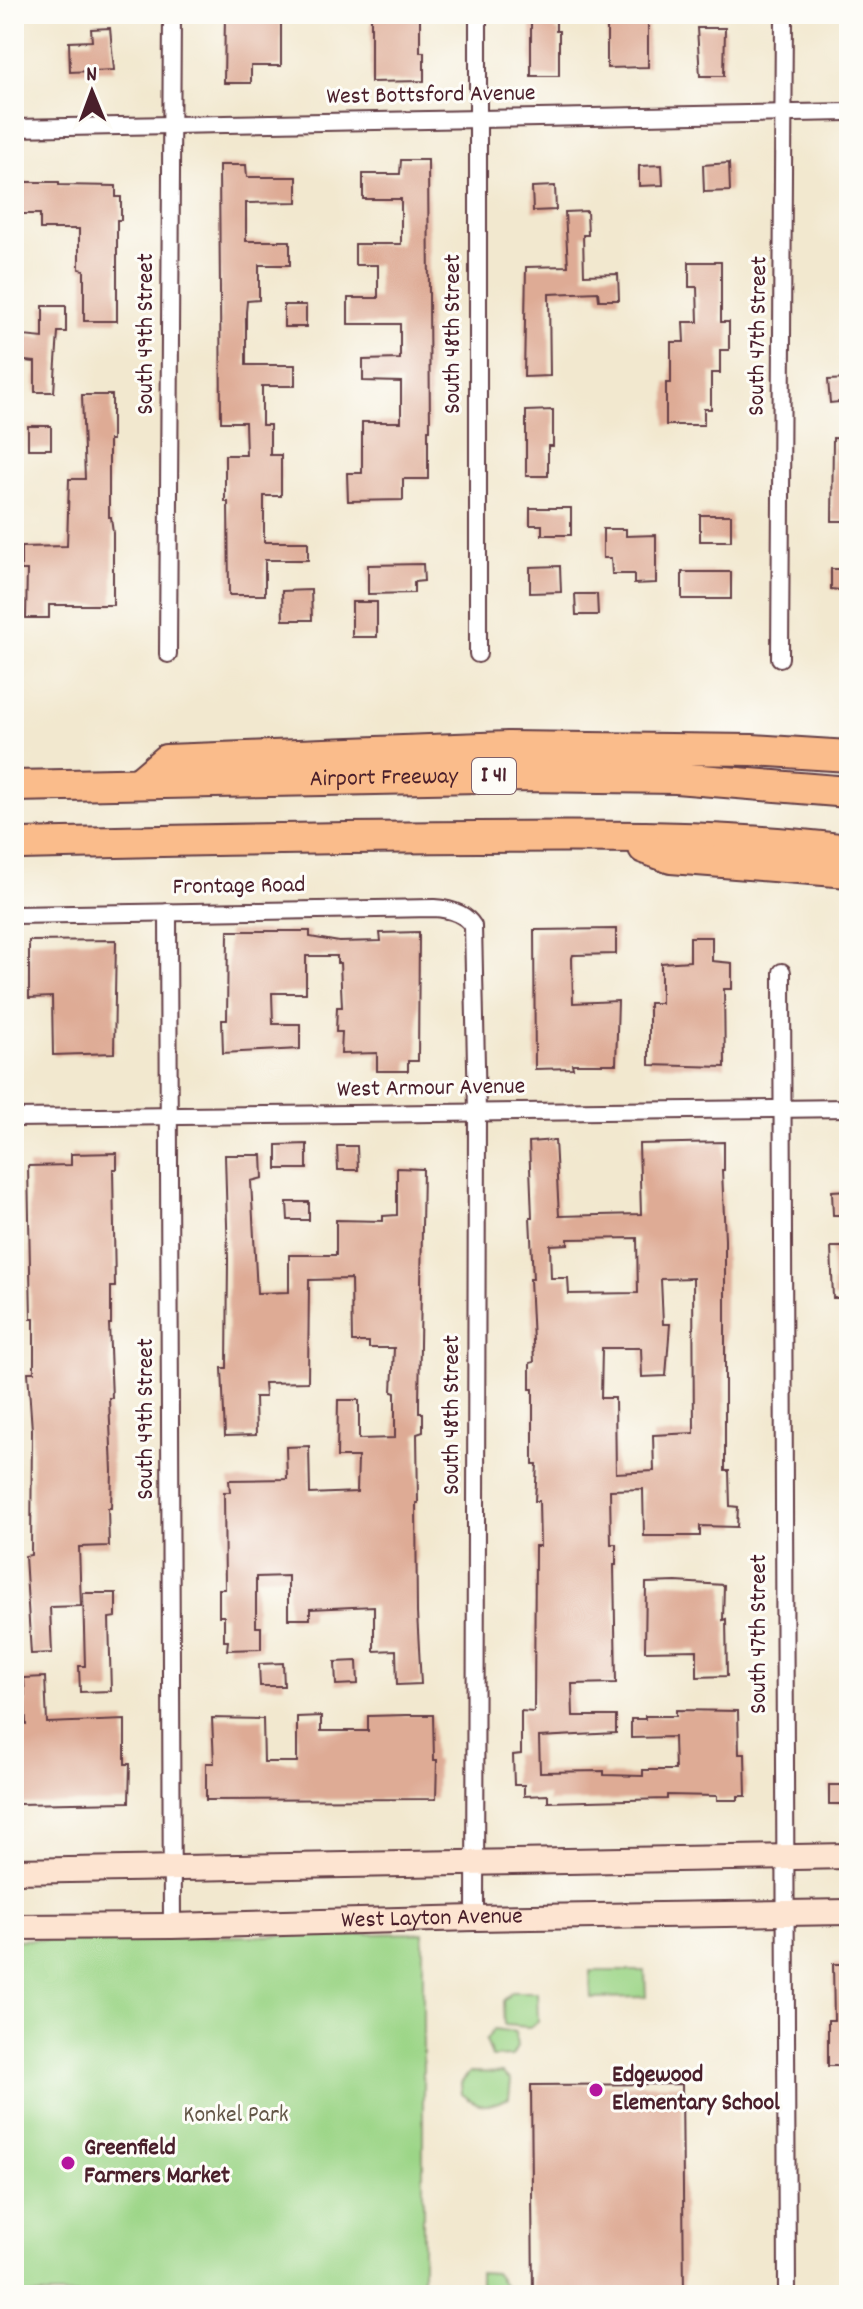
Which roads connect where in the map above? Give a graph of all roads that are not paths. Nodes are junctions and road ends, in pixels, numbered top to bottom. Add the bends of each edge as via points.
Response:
1 (172, 14) edge
2 (478, 14) edge
3 (784, 14) edge
4 (849, 112) edge
5 (785, 113) junction
6 (478, 120) junction
7 (172, 125) junction
8 (14, 128) edge
9 (168, 654) dead end
10 (478, 654) dead end
11 (780, 658) dead end
12 (849, 756) edge
13 (139, 783) junction
14 (14, 786) edge
15 (849, 792) edge
16 (613, 836) junction
17 (14, 844) edge
18 (849, 850) edge
19 (849, 872) edge
20 (168, 912) junction
21 (14, 915) edge
22 (463, 916) joint
23 (782, 972) dead end
24 (849, 1108) edge
25 (782, 1110) junction
26 (477, 1111) junction
27 (170, 1116) junction
28 (14, 1118) edge
29 (849, 1856) edge
30 (784, 1858) junction
31 (476, 1863) junction
32 (171, 1868) junction
33 (14, 1871) edge
34 (849, 1912) edge
35 (785, 1913) junction
36 (475, 1918) junction
37 (172, 1926) junction
38 (14, 1927) edge
39 (787, 2295) edge

1 - 7 street, South 49th Street
2 - 6 street, South 48th Street
3 - 5 street, South 47th Street
4 - 5 street, West Bottsford Avenue
5 - 6 street, West Bottsford Avenue
5 - 11 street, South 47th Street
6 - 7 street, West Bottsford Avenue
6 - 10 street, South 48th Street
7 - 8 street, West Bottsford Avenue
7 - 9 street, South 49th Street
12 - 13 highway via 508,747 166,760
13 - 14 highway, Airport Freeway / I 41
13 - 15 highway, Airport Freeway / I 41 via 526,776 676,778
16 - 17 highway
16 - 18 highway
16 - 19 highway via 671,858
20 - 21 street, Frontage Road
20 - 22 street, Frontage Road via 434,908
20 - 27 street, South 49th Street
22 - 26 street, South 48th Street via 474,931
23 - 25 street, South 47th Street
24 - 25 street, West Armour Avenue
25 - 26 street, West Armour Avenue
25 - 30 street, South 47th Street
26 - 27 street, West Armour Avenue
26 - 31 street, South 48th Street
27 - 28 street, West Armour Avenue
27 - 32 street, South 49th Street
29 - 30 main road
30 - 31 main road
30 - 35 street, South 47th Street
31 - 32 main road
31 - 36 street, South 48th Street
32 - 33 main road
32 - 37 street, South 49th Street
34 - 35 main road, West Layton Avenue
35 - 36 main road, West Layton Avenue
35 - 39 street, South 47th Street
36 - 37 main road, West Layton Avenue
37 - 38 main road, West Layton Avenue

